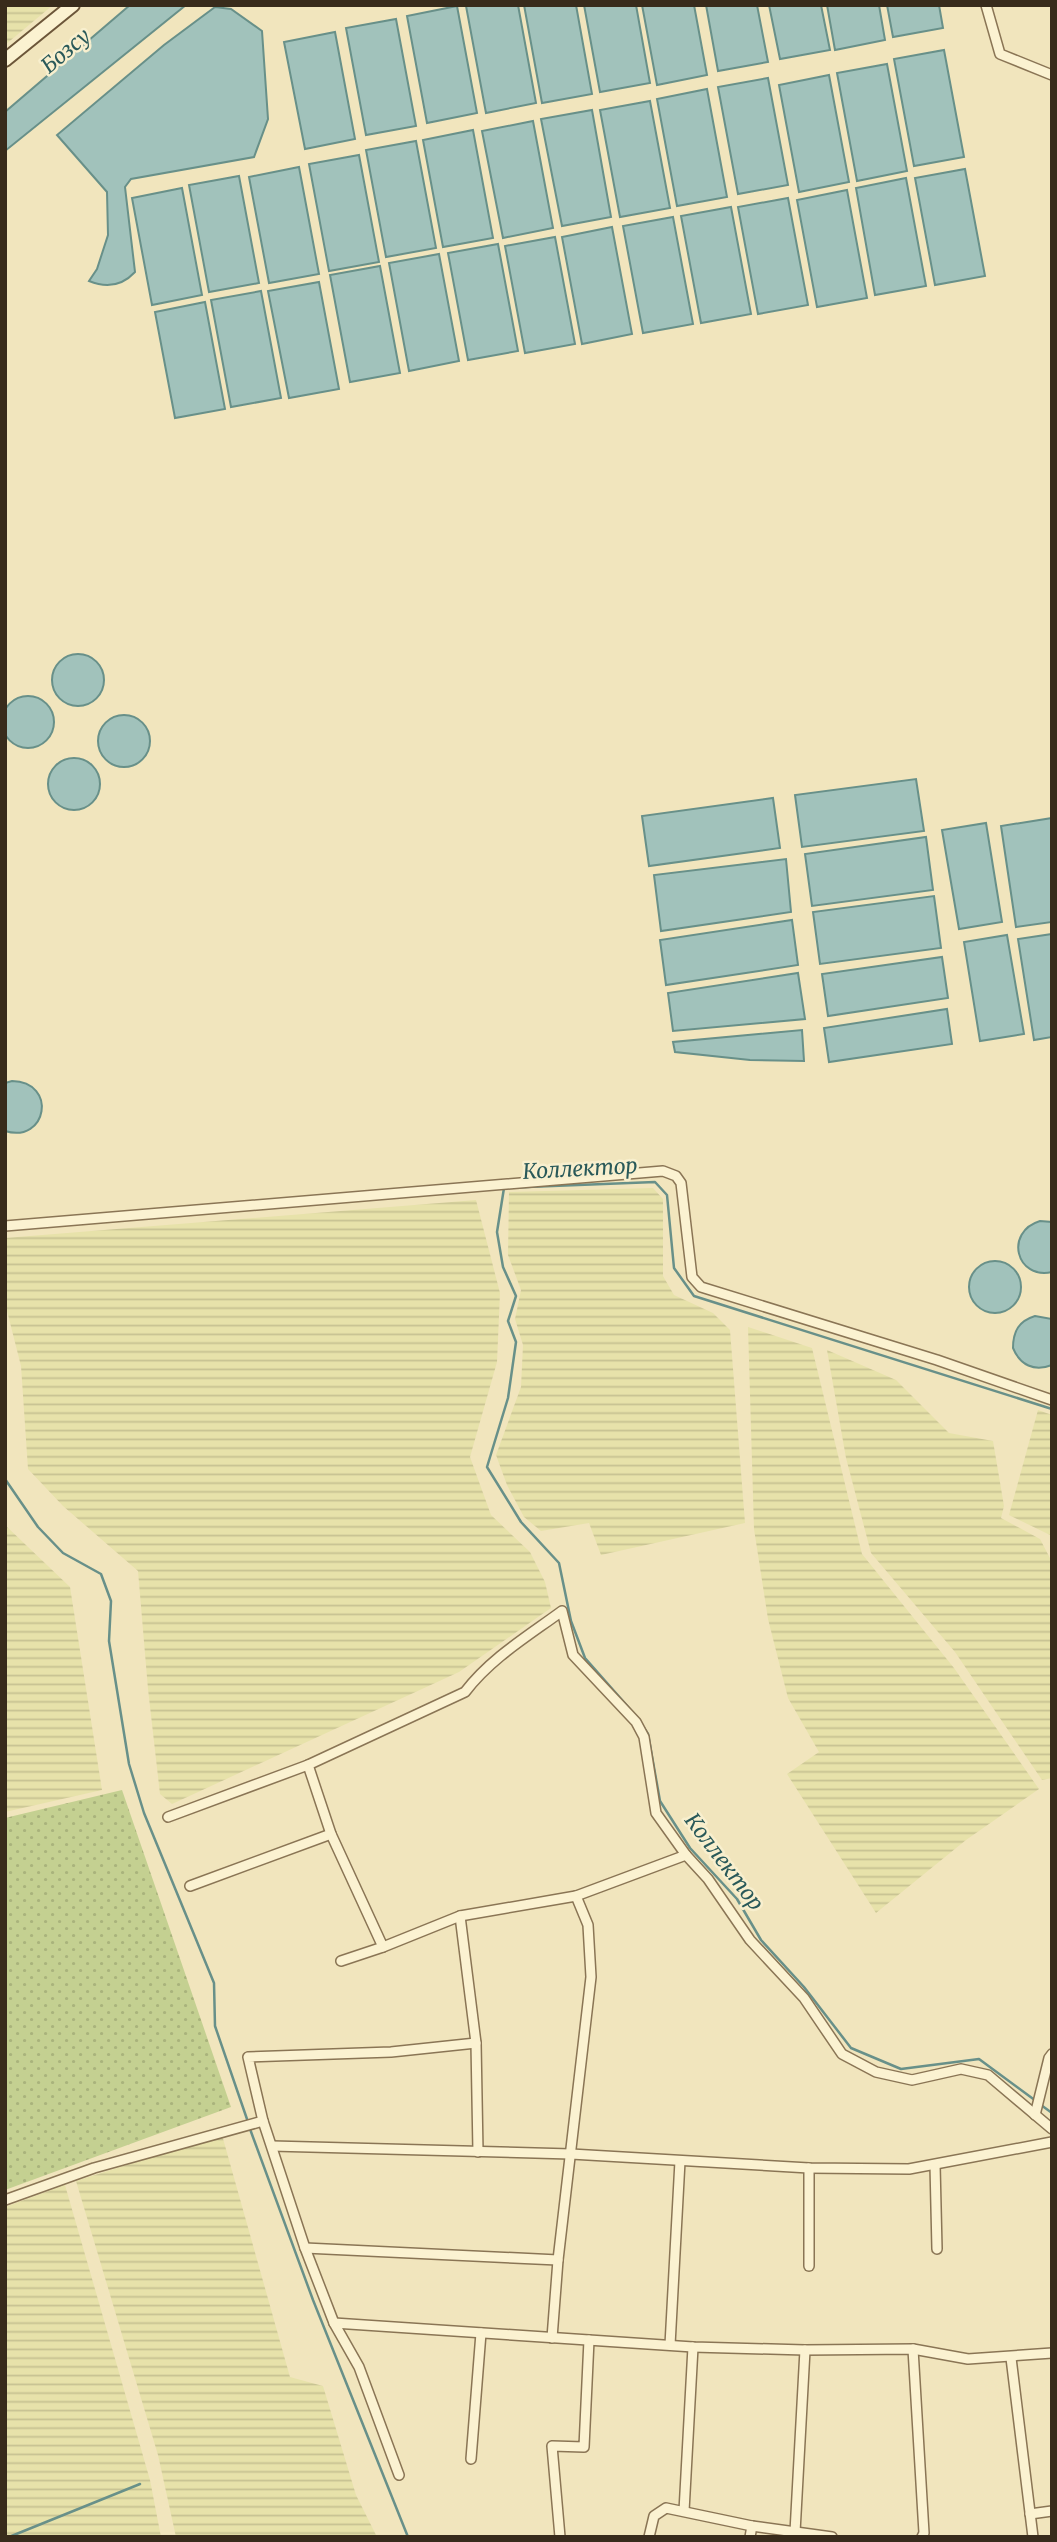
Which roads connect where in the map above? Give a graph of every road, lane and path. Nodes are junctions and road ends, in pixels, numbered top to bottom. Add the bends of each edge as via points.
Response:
1 (73, 5) edge
2 (986, 5) edge
3 (5, 60) edge
4 (1052, 75) edge
5 (5, 1226) edge
6 (1052, 1400) edge
7 (308, 1765) junction
8 (168, 1817) dead end
9 (331, 1834) junction
10 (687, 1855) junction
11 (190, 1886) dead end
12 (576, 1896) junction
13 (460, 1916) junction
14 (383, 1947) junction
15 (341, 1961) dead end
16 (476, 2043) junction
17 (1052, 2054) edge
18 (1035, 2115) junction
19 (253, 2124) junction
20 (1052, 2129) edge
21 (1052, 2143) edge
22 (272, 2147) junction
23 (478, 2151) junction
24 (571, 2154) junction
25 (680, 2161) junction
26 (935, 2165) junction
27 (809, 2168) junction
28 (5, 2200) edge
29 (305, 2248) junction
30 (937, 2249) dead end
31 (558, 2260) junction
32 (809, 2266) dead end
33 (334, 2323) junction
34 (481, 2333) junction
35 (552, 2338) junction
36 (589, 2340) junction
37 (670, 2345) junction
38 (693, 2347) junction
39 (913, 2348) junction
40 (805, 2350) junction
41 (1052, 2353) edge
42 (1011, 2358) junction
43 (471, 2459) dead end
44 (399, 2475) dead end
45 (684, 2511) junction
46 (1052, 2511) edge
47 (1030, 2514) junction
48 (752, 2526) junction
49 (795, 2532) junction
50 (560, 2537) edge
51 (649, 2537) edge
52 (750, 2537) edge
53 (832, 2537) edge
54 (922, 2537) edge
55 (1033, 2537) edge

1 - 3 main road
2 - 4 street via 1000,54
5 - 6 street via 663,1171 681,1183 692,1277 701,1287
7 - 8 street
7 - 9 street
7 - 10 street via 465,1692 499,1657 562,1611 573,1656 636,1721 656,1813
9 - 11 street
9 - 14 street
10 - 12 street
10 - 18 street via 750,1940 804,1998 842,2054 876,2072 912,2080 961,2069 988,2075
12 - 13 street
12 - 24 street via 588,1925 591,1977
13 - 14 street
13 - 16 street
14 - 15 street
16 - 19 street via 391,2052 248,2057
16 - 23 street
17 - 18 street
18 - 20 street
19 - 22 street
19 - 28 street via 94,2168
21 - 26 street
22 - 23 street
22 - 29 street
23 - 24 street
24 - 25 street
24 - 31 street
25 - 27 street
25 - 37 street
26 - 27 street
26 - 30 street
27 - 32 street
29 - 31 street
29 - 33 street
31 - 35 street
33 - 34 street
33 - 44 street via 359,2367
34 - 35 street
34 - 43 street
35 - 36 street
36 - 37 street
36 - 50 street via 584,2447 552,2446
37 - 38 street
38 - 40 street
38 - 45 street
39 - 40 street
39 - 42 street via 968,2359
39 - 54 street
40 - 49 street
41 - 42 street
42 - 47 street
45 - 48 street
45 - 51 street via 659,2511
46 - 47 street
47 - 55 street
48 - 49 street
48 - 52 street
49 - 53 street

